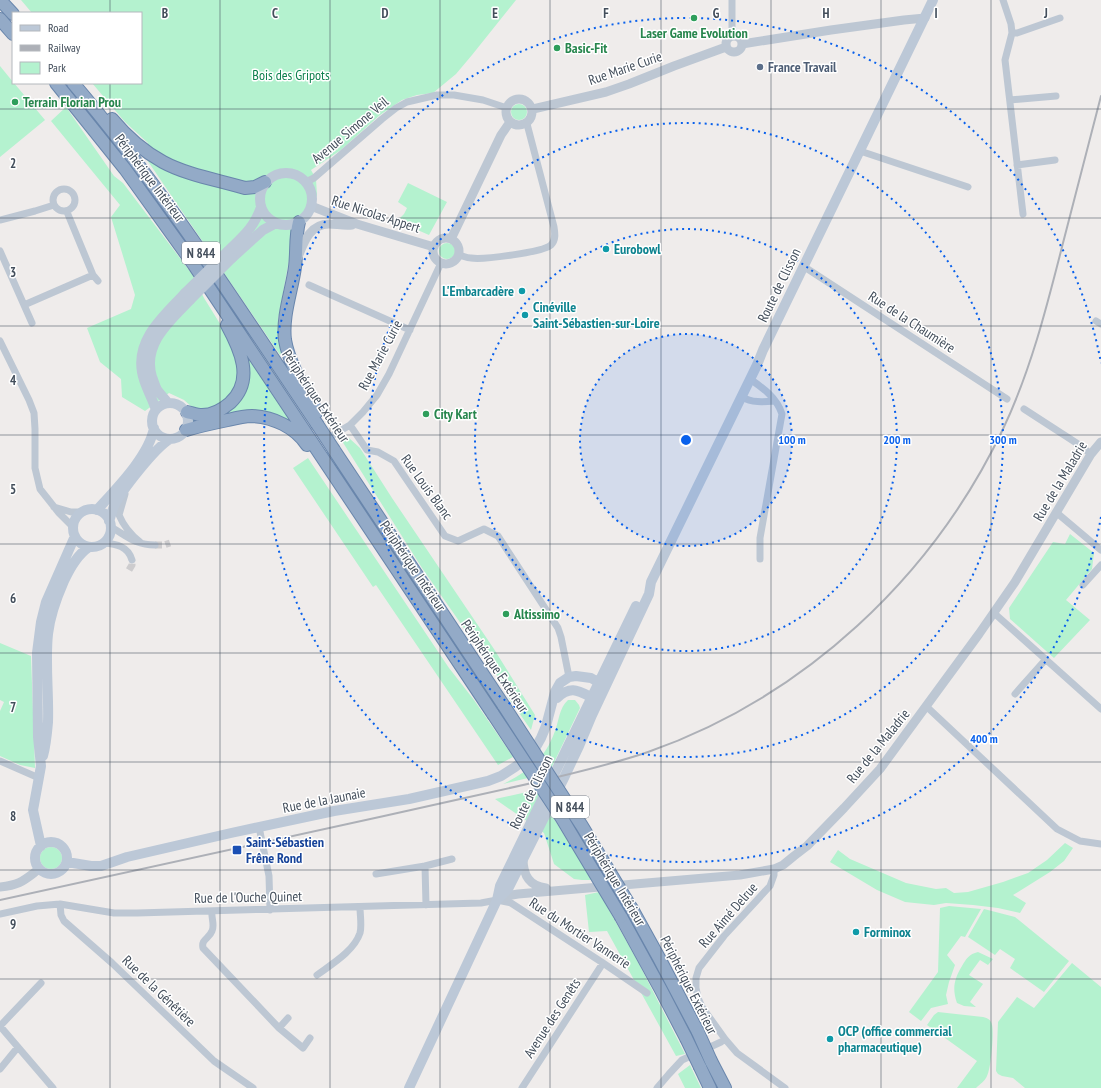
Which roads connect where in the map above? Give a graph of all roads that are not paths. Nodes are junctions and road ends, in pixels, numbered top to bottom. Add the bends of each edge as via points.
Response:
1 (0, 0) edge
2 (732, 0) edge
3 (933, 0) edge
4 (1003, 0) edge
5 (12, 13) edge
6 (925, 18) junction
7 (1060, 18) dead end
8 (0, 19) edge
9 (12, 33) edge
10 (1012, 33) junction
11 (732, 36) junction
12 (742, 44) junction
13 (726, 47) junction
14 (57, 84) edge
15 (75, 85) edge
16 (1056, 96) dead end
17 (1010, 100) junction
18 (507, 108) junction
19 (533, 109) junction
20 (510, 122) junction
21 (527, 124) junction
22 (860, 151) junction
23 (1055, 160) dead end
24 (1017, 164) junction
25 (265, 182) junction
26 (306, 182) junction
27 (968, 187) dead end
28 (54, 205) junction
29 (311, 206) junction
30 (261, 208) junction
31 (67, 212) junction
32 (1023, 214) dead end
33 (0, 220) edge
34 (298, 222) junction
35 (276, 223) junction
36 (357, 224) junction
37 (452, 239) junction
38 (434, 248) junction
39 (0, 251) edge
40 (230, 255) junction
41 (459, 255) junction
42 (440, 263) junction
43 (295, 266) junction
44 (803, 266) junction
45 (93, 275) junction
46 (98, 281) dead end
47 (310, 285) dead end
48 (188, 297) junction
49 (24, 305) junction
50 (222, 306) junction
51 (32, 323) dead end
52 (410, 330) junction
53 (0, 341) edge
54 (750, 379) junction
55 (742, 397) junction
56 (1007, 399) dead end
57 (775, 401) junction
58 (168, 403) junction
59 (1024, 409) dead end
60 (156, 410) junction
61 (186, 412) junction
62 (317, 424) junction
63 (350, 424) junction
64 (154, 428) junction
65 (186, 430) junction
66 (170, 439) junction
67 (307, 439) junction
68 (323, 442) dead end
69 (1101, 442) edge
70 (1091, 454) junction
71 (129, 484) junction
72 (54, 507) junction
73 (97, 510) junction
74 (83, 512) junction
75 (1057, 513) junction
76 (110, 524) junction
77 (74, 532) junction
78 (140, 542) junction
79 (104, 543) junction
80 (155, 545) tunnel mouth
81 (89, 547) junction
82 (1100, 547) edge
83 (760, 559) dead end
84 (132, 560) dead end
85 (1101, 565) edge
86 (1083, 585) dead end
87 (994, 613) junction
88 (37, 653) junction
89 (1046, 659) junction
90 (569, 677) junction
91 (48, 684) junction
92 (599, 688) junction
93 (1015, 694) dead end
94 (557, 698) junction
95 (927, 707) junction
96 (550, 708) junction
97 (1101, 709) edge
98 (0, 761) edge
99 (41, 761) junction
100 (39, 778) junction
101 (259, 827) junction
102 (1101, 844) edge
103 (41, 846) junction
104 (523, 858) junction
105 (452, 859) dead end
106 (67, 862) junction
107 (425, 866) junction
108 (39, 869) junction
109 (774, 869) junction
110 (376, 874) dead end
111 (0, 887) edge
112 (560, 890) junction
113 (497, 900) junction
114 (60, 904) junction
115 (426, 905) junction
116 (360, 907) junction
117 (270, 910) junction
118 (212, 911) junction
119 (0, 914) edge
120 (603, 963) junction
121 (317, 975) dead end
122 (41, 982) dead end
123 (647, 993) dead end
124 (288, 1018) dead end
125 (0, 1026) edge
126 (280, 1028) junction
127 (310, 1038) dead end
128 (725, 1039) junction
129 (18, 1047) junction
130 (0, 1069) edge
131 (53, 1088) edge
132 (252, 1088) edge
133 (409, 1088) edge
134 (522, 1088) edge
135 (657, 1088) edge
136 (710, 1088) edge
137 (725, 1088) edge
138 (785, 1088) edge

1 - 5 highway
2 - 11 street
3 - 6 main road, Route de Clisson
4 - 10 street
6 - 12 street
6 - 22 main road, Route de Clisson
7 - 10 street
8 - 9 highway
10 - 17 street via 1005,60
11 - 12 street via 740,38
11 - 13 street via 727,39
12 - 13 street via 734,53
13 - 19 street, Rue Marie Curie via 623,86
14 - 50 highway, Périphérique Intérieur / N 844 via 176,238
15 - 25 highway via 87,91 132,141 163,162 245,188
15 - 62 highway, Périphérique Extérieur / N 844 via 179,220
16 - 17 street
17 - 24 street
18 - 19 street via 511,102 519,99 528,102
18 - 20 street via 506,114
18 - 26 street, Avenue Simone Veil via 454,95 437,95 407,102 382,119 314,178
19 - 21 street via 532,117
20 - 21 street via 518,126
20 - 37 street via 501,135
21 - 41 street via 554,227 553,243 540,250 510,255 472,259
22 - 27 street
22 - 44 main road, Route de Clisson
23 - 24 street
24 - 32 street
25 - 26 main road via 283,173 293,174
25 - 30 main road via 260,192
26 - 29 main road via 311,191
28 - 31 street via 61,212
28 - 31 street via 53,200 58,191 66,189 72,192 76,204
28 - 33 street
29 - 34 main road via 304,218
29 - 36 street, Rue Nicolas Appert
30 - 35 main road via 266,217
30 - 40 main road via 255,222
31 - 45 street
34 - 35 main road via 287,225
34 - 43 highway
35 - 40 main road
36 - 38 street, Rue Nicolas Appert
36 - 43 street via 327,224 312,231 306,238
37 - 38 street via 440,240
37 - 41 street via 458,246
38 - 42 street via 434,257
39 - 49 street
40 - 48 main road, bridge
41 - 42 street via 452,263
42 - 52 street, Rue Marie Curie
43 - 62 highway via 285,338 292,364 319,416
44 - 54 main road, Route de Clisson
44 - 56 street, Rue de la Chaumière
45 - 46 street
45 - 49 street
47 - 52 street
48 - 58 main road via 159,334 151,355 153,378
48 - 60 main road via 153,328 144,347 142,374
49 - 51 street
50 - 61 highway via 222,316 243,360 242,384 236,397 227,406 202,415
50 - 67 highway, Périphérique Intérieur / N 844
52 - 63 street, Rue Marie Curie via 377,395
53 - 72 street via 34,413 35,468 40,489
54 - 55 main road, Route de Clisson
54 - 57 street
55 - 57 street via 748,401
55 - 92 main road, Route de Clisson via 651,582 644,591
57 - 83 street via 782,414 760,538
58 - 60 main road
58 - 61 main road via 179,405
59 - 70 street
60 - 64 main road via 152,418
61 - 65 main road via 189,421
62 - 137 highway, Périphérique Extérieur / N 844, bridge via 582,826 669,976
63 - 68 street, Rue Marie Curie
63 - 90 street, Rue Louis Blanc via 366,450 378,452 394,461 445,536 458,541 484,528 498,536 558,628
64 - 66 main road via 160,436
64 - 73 main road via 144,453
65 - 66 main road via 178,438
65 - 67 highway via 257,416 287,426
66 - 71 main road via 146,462
67 - 136 highway, Périphérique Intérieur / N 844, bridge via 341,485 573,836 661,990
69 - 70 street, Rue de la Maladrie
70 - 75 street, Rue de la Maladrie
71 - 76 main road via 114,506
71 - 78 street via 119,515 125,528
72 - 74 street via 71,512
72 - 77 street
73 - 74 main road
73 - 76 main road via 106,516
74 - 77 main road via 76,519
75 - 82 street
75 - 87 street, Rue de la Maladrie
76 - 78 street via 131,540
76 - 79 main road via 109,536
77 - 81 main road via 81,543
77 - 88 main road via 46,602
78 - 80 street
79 - 81 main road
79 - 84 street via 117,545 128,551
81 - 91 main road via 70,569 53,611 48,633
85 - 86 street
87 - 89 street
87 - 95 street, Rue de la Maladrie
88 - 91 street
88 - 99 main road via 38,737
89 - 93 street
89 - 97 street
90 - 92 main road via 591,678
90 - 94 main road, Rue de la Jaunaie via 567,687 560,690
90 - 96 main road, Rue de la Jaunaie via 558,686
91 - 99 main road via 46,741
92 - 94 main road via 581,692 566,691
92 - 104 main road, Route de Clisson via 570,754 572,761
92 - 113 main road, Route de Clisson via 500,886
94 - 96 main road, Rue de la Jaunaie
95 - 102 street via 1057,829 1080,841
95 - 109 street, Rue de la Maladrie via 880,769 844,808 807,846
96 - 101 main road, Rue de la Jaunaie via 546,726 532,754 502,776 409,799
98 - 100 street
99 - 100 main road
100 - 103 main road via 33,810
101 - 106 main road, Rue de la Jaunaie via 101,866
101 - 117 street via 269,876
103 - 106 main road via 50,842 60,844 66,852
103 - 108 main road via 36,851 35,859
104 - 112 street, Rue de la Maladrie via 523,868 533,884 541,888
104 - 113 main road, Route de Clisson via 508,889
105 - 107 street
106 - 108 main road via 56,874 45,873
107 - 110 street
107 - 115 street
108 - 111 street via 23,881
109 - 112 street, Rue de la Maladrie via 740,875
109 - 128 street, Rue Aimé Delrue via 770,886 724,936 699,968 696,978 698,998 702,1007
112 - 113 street, Rue de la Maladrie via 512,895
113 - 115 street, Rue de l'Ouche Quinet via 481,904
113 - 120 street, Rue du Mortier Vannerie via 511,903
113 - 133 main road, Route de Clisson
114 - 118 street, Rue de l'Ouche Quinet via 114,913
114 - 119 street, Rue de l'Ouche Quinet
114 - 132 street, Rue de la Génêtière via 64,921 112,963 214,1061
115 - 116 street, Rue de l'Ouche Quinet
116 - 117 street, Rue de l'Ouche Quinet
116 - 121 street via 360,932 354,944
117 - 118 street, Rue de l'Ouche Quinet
118 - 126 street via 213,930 204,940 203,948
120 - 123 street, Rue du Mortier Vannerie
120 - 134 street, Avenue des Genêts
122 - 125 street
124 - 126 street
125 - 129 street
126 - 127 street via 303,1048
128 - 135 street via 682,1060
128 - 138 street via 737,1053
129 - 130 street
129 - 131 street

